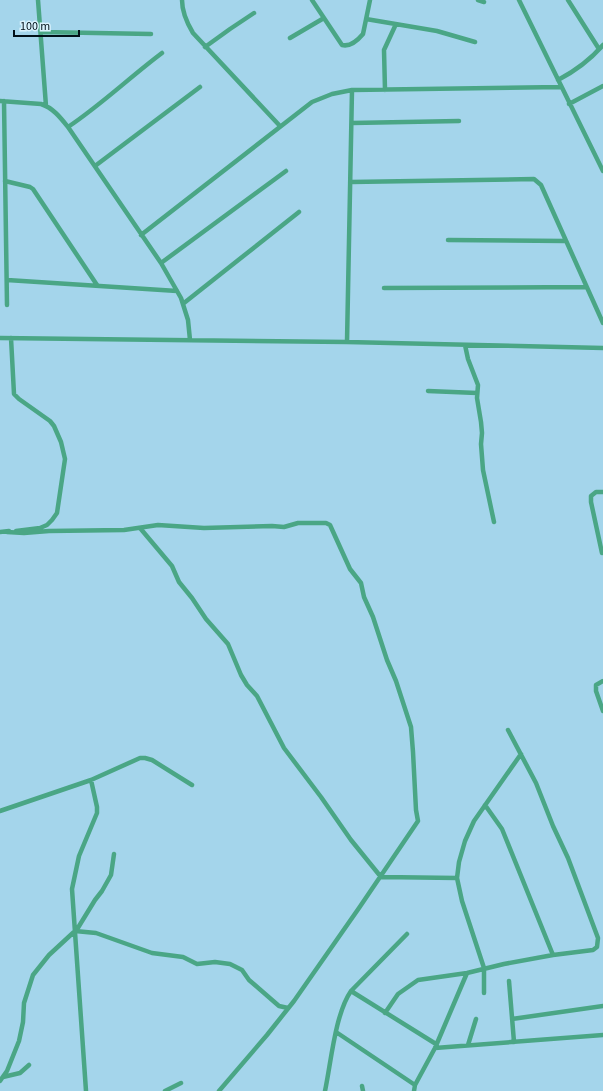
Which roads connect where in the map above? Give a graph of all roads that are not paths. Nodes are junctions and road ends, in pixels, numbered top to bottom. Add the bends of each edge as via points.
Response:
1 (38, 0) edge
2 (182, 0) edge
3 (312, 0) edge
4 (370, 0) edge
5 (478, 0) edge
6 (519, 0) edge
7 (568, 0) edge
8 (484, 2) dead end
9 (254, 13) dead end
10 (324, 18) junction
11 (366, 19) junction
12 (396, 24) junction
13 (41, 32) junction
14 (151, 34) dead end
15 (290, 38) dead end
16 (475, 42) dead end
17 (603, 45) edge
18 (205, 47) junction
19 (599, 49) junction
20 (162, 53) dead end
21 (558, 80) junction
22 (603, 86) edge
23 (200, 87) dead end
24 (561, 87) junction
25 (352, 90) junction
26 (385, 90) junction
27 (2, 101) edge
28 (570, 104) junction
29 (46, 106) junction
30 (458, 121) dead end
31 (352, 123) junction
32 (280, 126) junction
33 (68, 127) junction
34 (95, 166) junction
35 (286, 171) dead end
36 (603, 171) edge
37 (5, 181) junction
38 (351, 182) junction
39 (299, 212) dead end
40 (141, 235) junction
41 (448, 240) dead end
42 (565, 241) junction
43 (161, 263) junction
44 (7, 280) junction
45 (97, 286) junction
46 (586, 287) junction
47 (384, 288) dead end
48 (177, 291) junction
49 (184, 304) junction
50 (6, 305) dead end
51 (603, 323) edge
52 (0, 338) edge
53 (11, 338) junction
54 (190, 340) junction
55 (347, 342) junction
56 (465, 345) junction
57 (603, 348) edge
58 (428, 392) dead end
59 (477, 393) junction
60 (603, 492) edge
61 (494, 522) dead end
62 (140, 528) junction
63 (0, 532) edge
64 (7, 532) junction
65 (602, 553) edge
66 (603, 681) edge
67 (603, 710) edge
68 (508, 730) dead end
69 (521, 754) junction
70 (91, 780) junction
71 (192, 785) dead end
72 (485, 805) junction
73 (0, 811) edge
74 (114, 854) dead end
75 (381, 877) junction
76 (457, 878) junction
77 (75, 931) junction
78 (408, 934) dead end
79 (553, 955) junction
80 (484, 968) junction
81 (467, 973) junction
82 (509, 981) dead end
83 (351, 991) junction
84 (484, 993) dead end
85 (603, 1006) edge
86 (288, 1008) junction
87 (385, 1013) junction
88 (476, 1019) dead end
89 (512, 1019) junction
90 (336, 1032) junction
91 (603, 1035) edge
92 (514, 1042) junction
93 (468, 1045) junction
94 (435, 1046) junction
95 (29, 1065) dead end
96 (2, 1079) edge
97 (181, 1083) dead end
98 (415, 1085) junction
99 (86, 1091) edge
100 (165, 1091) edge
101 (219, 1091) edge
102 (325, 1091) edge
103 (414, 1091) edge

1 - 13 street
2 - 18 street via 187,23
3 - 10 street
4 - 11 street
5 - 8 street
6 - 21 street
7 - 19 street
9 - 18 street
10 - 11 street via 344,46 360,38
10 - 15 street
11 - 12 street
12 - 16 street via 437,31
12 - 26 street via 384,50
13 - 14 street
13 - 29 street
17 - 19 street
18 - 32 street
19 - 21 street via 570,74
20 - 33 street
21 - 24 street
22 - 28 street
23 - 34 street
24 - 26 street
24 - 28 street
25 - 26 street
25 - 31 street
25 - 32 street via 312,102
27 - 29 street
27 - 37 street
28 - 36 street
29 - 33 street
30 - 31 street
31 - 38 street
32 - 40 street
33 - 34 street
34 - 40 street
35 - 43 street
37 - 44 street
37 - 45 street via 34,189
38 - 42 street via 534,179 541,185
38 - 55 street
39 - 49 street
40 - 43 street
41 - 42 street
42 - 46 street
43 - 48 street
44 - 45 street
44 - 50 street
45 - 48 street
46 - 47 street
46 - 51 street
48 - 49 street
49 - 54 street
52 - 53 street
53 - 54 street
53 - 64 street via 14,394 54,426 65,459 58,513 47,525 40,528
54 - 55 street
55 - 56 street
56 - 57 street
56 - 59 street via 478,385
58 - 59 street
59 - 61 street via 482,428 483,470
60 - 65 street via 596,492 591,496
62 - 64 street
62 - 75 street via 170,564 179,582 206,619 228,644 241,675 257,696 284,748
62 - 75 street via 158,525 204,528 284,527 298,523 330,525 350,569 361,583 411,727 418,821
63 - 64 street
66 - 67 street via 596,685
68 - 69 street
69 - 72 street
69 - 79 street via 568,858 598,938 597,947 593,950
70 - 71 street via 145,758
70 - 73 street
70 - 77 street via 97,813 79,856 72,885
72 - 76 street via 474,820 465,841
72 - 79 street via 502,829
74 - 77 street via 111,875
75 - 76 street
75 - 86 street
76 - 80 street
77 - 86 street via 96,933 152,953 183,957 197,964 230,964 242,970 249,980 279,1006
77 - 96 street via 49,955 34,975 24,1003 23,1022 15,1054
77 - 99 street
78 - 83 street
79 - 80 street
80 - 81 street
80 - 84 street
81 - 87 street via 415,982 398,994
81 - 94 street
82 - 89 street
83 - 87 street
83 - 90 street via 342,1008
85 - 89 street
86 - 101 street
87 - 94 street
88 - 93 street
89 - 92 street
90 - 98 street
90 - 102 street
91 - 92 street
92 - 93 street
93 - 94 street
94 - 98 street
95 - 96 street via 18,1073
97 - 100 street
98 - 103 street

